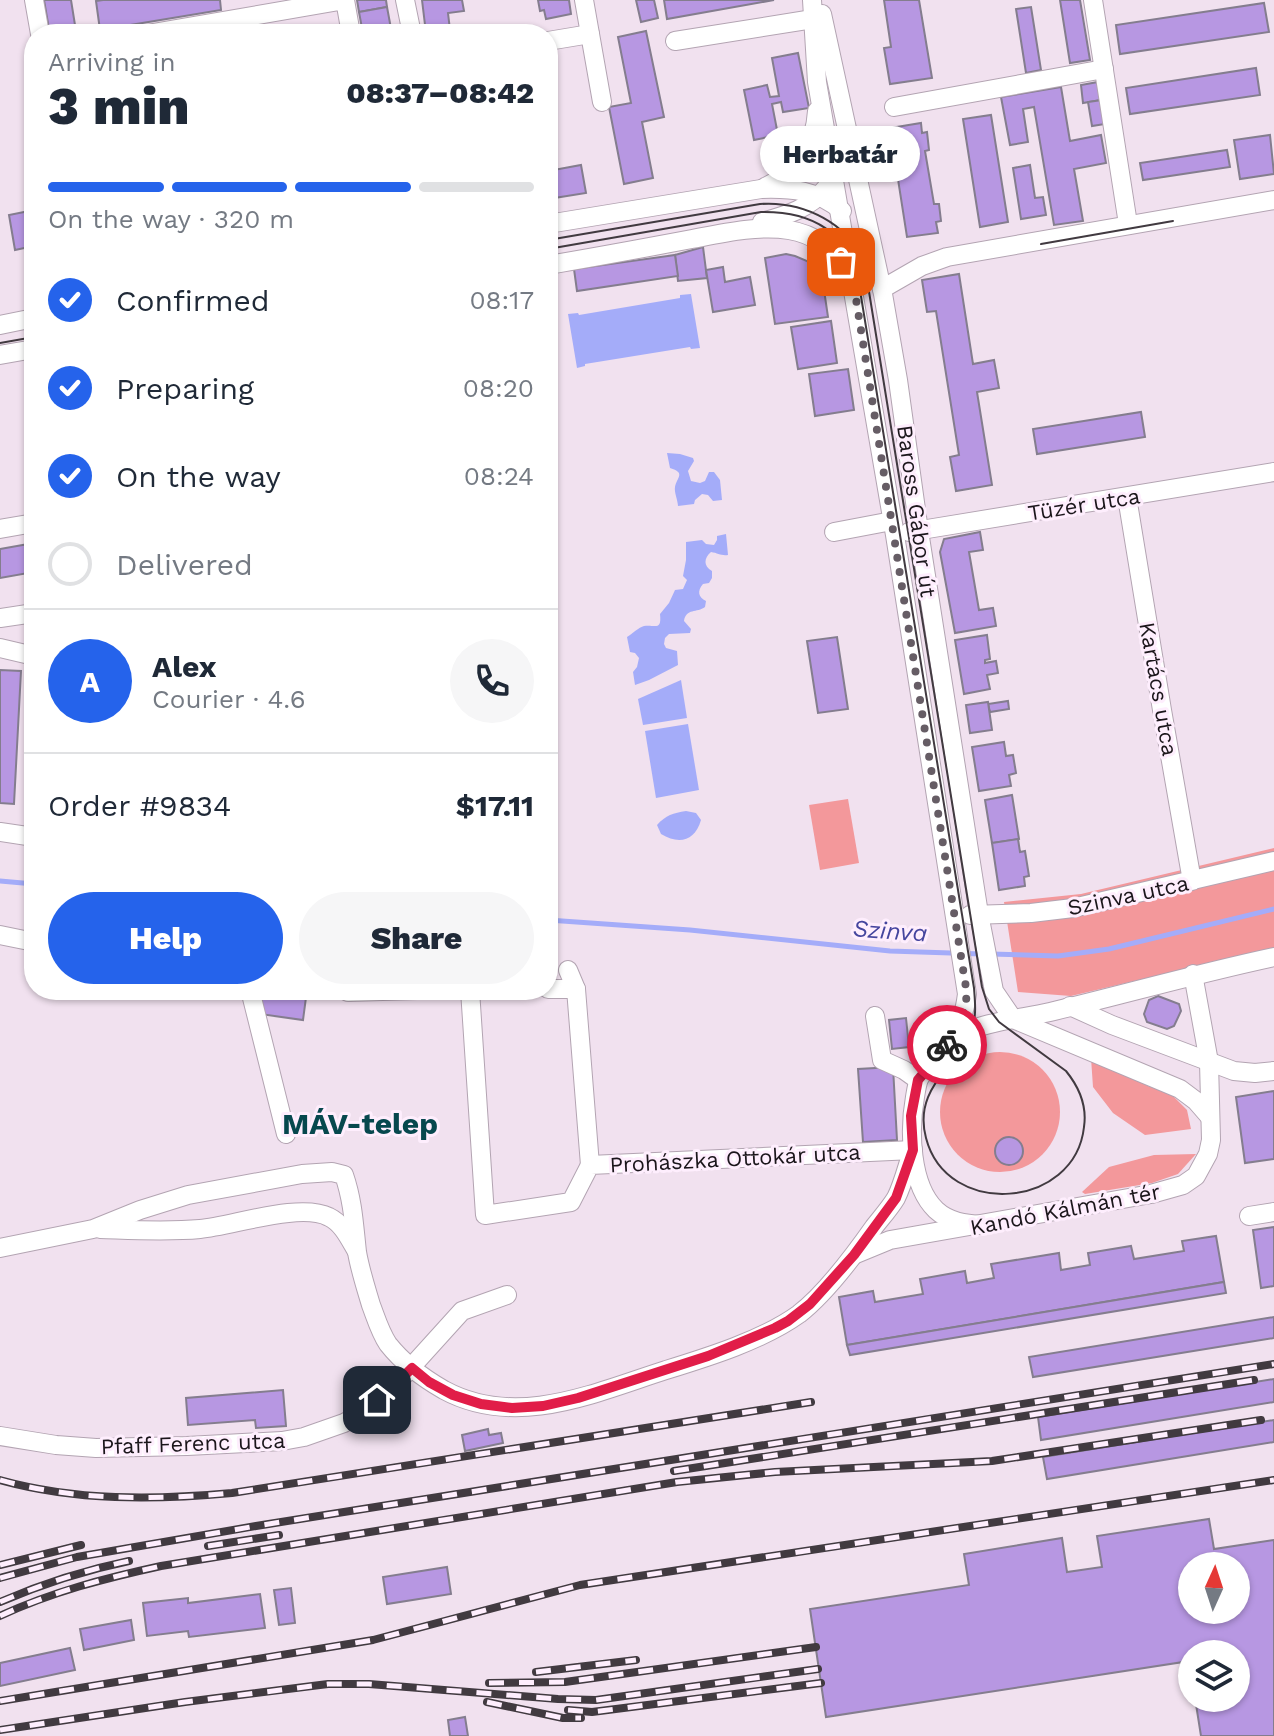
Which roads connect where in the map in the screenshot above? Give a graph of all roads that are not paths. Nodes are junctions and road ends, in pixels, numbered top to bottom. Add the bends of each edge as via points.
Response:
1 (34, 0) edge
2 (405, 0) edge
3 (584, 0) edge
4 (812, 0) edge
5 (819, 0) edge
6 (1093, 0) edge
7 (238, 9) edge
8 (813, 19) junction
9 (38, 24) edge
10 (216, 24) edge
11 (349, 24) edge
12 (410, 24) edge
13 (590, 34) junction
14 (558, 39) edge
15 (675, 41) dead end
16 (1104, 69) junction
17 (818, 88) junction
18 (602, 102) dead end
19 (894, 107) dead end
20 (848, 131) junction
21 (835, 178) junction
22 (761, 189) junction
23 (820, 195) junction
24 (1274, 200) edge
25 (839, 207) junction
26 (558, 222) edge
27 (1128, 224) junction
28 (733, 231) junction
29 (876, 258) junction
30 (558, 263) edge
31 (853, 284) junction
32 (882, 289) junction
33 (24, 320) edge
34 (0, 325) edge
35 (24, 351) edge
36 (0, 355) edge
37 (1274, 472) edge
38 (1127, 497) junction
39 (24, 525) edge
40 (893, 528) junction
41 (0, 529) edge
42 (919, 531) junction
43 (834, 532) dead end
44 (24, 614) edge
45 (0, 618) edge
46 (0, 648) edge
47 (24, 654) edge
48 (0, 832) edge
49 (24, 836) edge
50 (1274, 861) edge
51 (1192, 881) junction
52 (979, 914) junction
53 (955, 915) junction
54 (0, 935) edge
55 (24, 940) edge
56 (1274, 957) edge
57 (568, 970) dead end
58 (1193, 974) junction
59 (558, 989) edge
60 (576, 989) junction
61 (252, 1000) edge
62 (471, 1000) edge
63 (1070, 1006) junction
64 (875, 1016) dead end
65 (1013, 1019) junction
66 (954, 1036) junction
67 (1209, 1062) junction
68 (1274, 1071) edge
69 (918, 1080) junction
70 (1209, 1116) junction
71 (286, 1134) dead end
72 (913, 1150) junction
73 (590, 1165) junction
74 (1274, 1212) edge
75 (1249, 1216) dead end
76 (982, 1225) junction
77 (93, 1229) junction
78 (0, 1248) edge
79 (357, 1252) junction
80 (854, 1255) junction
81 (507, 1295) dead end
82 (412, 1368) junction
83 (0, 1436) edge

1 - 9 street
2 - 12 street
3 - 13 street
4 - 8 street, Baross Gábor út
5 - 20 street, Baross Gábor út
6 - 16 street
7 - 10 street
7 - 11 street via 345,0
8 - 15 street
8 - 17 street, Baross Gábor út
13 - 14 street
13 - 18 street
16 - 19 street
16 - 27 street
17 - 21 street, Baross Gábor út
17 - 22 street via 817,122 807,152 787,175
20 - 21 street
20 - 29 street, Baross Gábor út
21 - 23 street
21 - 25 street, Baross Gábor út
22 - 23 street
22 - 26 street
23 - 25 street
23 - 28 street via 792,214
24 - 27 street
25 - 29 street
25 - 31 street, Baross Gábor út
27 - 32 street via 947,257
28 - 30 street
28 - 31 street via 800,232 836,255
29 - 32 street, Baross Gábor út
31 - 40 street, Baross Gábor út
32 - 42 street, Baross Gábor út
33 - 34 street
35 - 36 street
37 - 38 street, Tüzér utca
38 - 42 street, Tüzér utca
38 - 51 street, Kartács utca
39 - 41 street
40 - 42 street, Tüzér utca
40 - 43 street, Tüzér utca
40 - 53 street, Baross Gábor út
42 - 52 street, Baross Gábor út
44 - 45 street
46 - 47 street
48 - 49 street
50 - 51 street, Szinva utca
51 - 52 street, Szinva utca via 1073,908
52 - 53 street, Szinva utca
52 - 65 street, Baross Gábor út via 994,991
53 - 66 street, Baross Gábor út via 967,994
54 - 55 street
56 - 58 street
57 - 60 street
58 - 63 street
58 - 67 street, Kandó Kálmán tér
59 - 60 street
60 - 73 street
61 - 71 street
62 - 73 street, Prohászka Ottokár utca via 485,1215 571,1202
63 - 65 street
63 - 67 street
64 - 69 street via 882,1060
65 - 66 street
65 - 70 street via 1180,1089
66 - 69 street
67 - 68 street via 1234,1071
67 - 70 street, Kandó Kálmán tér
69 - 72 street via 911,1116
70 - 76 street, Kandó Kálmán tér via 1208,1154 1196,1176 1183,1185
72 - 73 street, Prohászka Ottokár utca
72 - 76 street via 920,1182 935,1208 961,1223
72 - 80 street via 896,1198
74 - 75 street
76 - 80 street, Kandó Kálmán tér via 890,1240
77 - 78 street
77 - 79 street via 204,1229 314,1213 341,1226
77 - 79 street via 188,1195 332,1172 344,1175
79 - 82 street via 378,1324
80 - 82 street via 810,1304 775,1328 578,1398 512,1408 481,1404 453,1395
81 - 82 street, Pfaff Ferenc utca via 462,1311
82 - 83 street, Pfaff Ferenc utca via 360,1414 293,1439 96,1448

